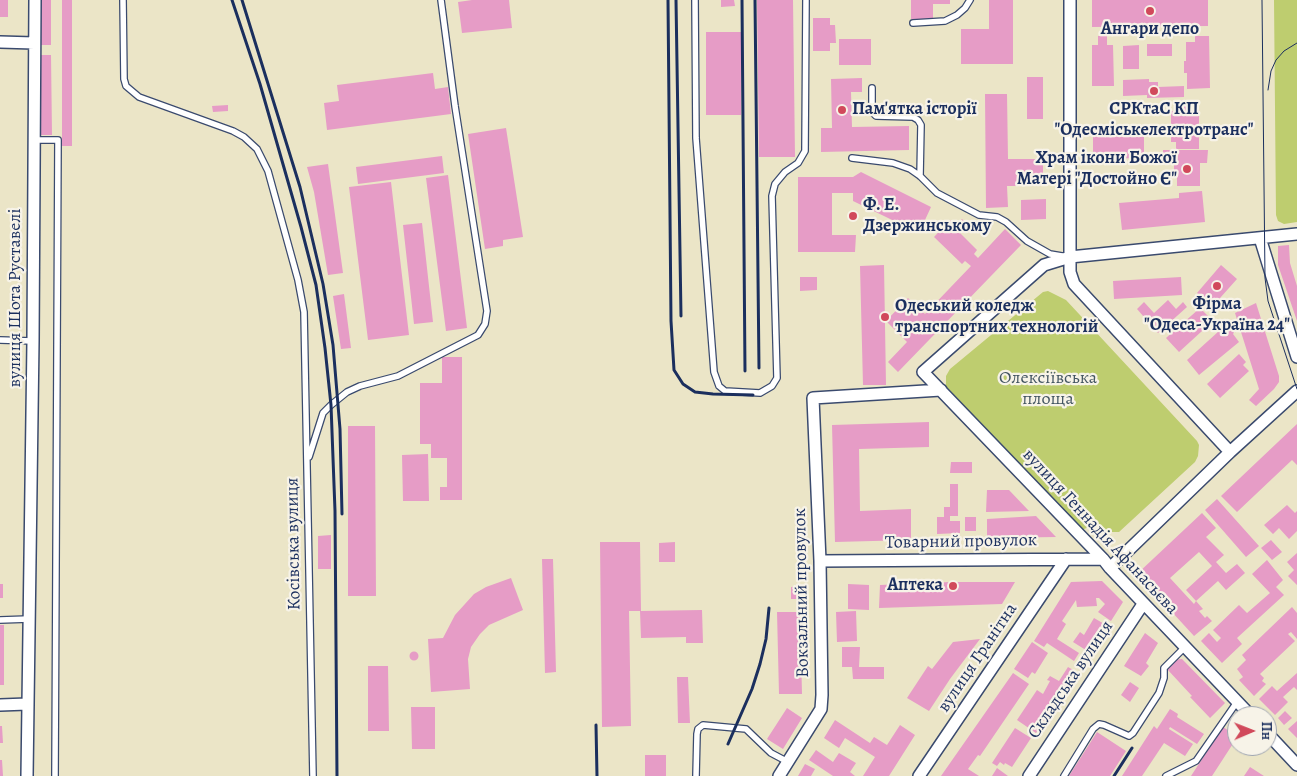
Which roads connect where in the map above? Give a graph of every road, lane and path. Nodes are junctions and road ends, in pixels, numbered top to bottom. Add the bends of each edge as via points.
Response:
1 (35, 0) edge
2 (123, 0) edge
3 (441, 0) edge
4 (695, 0) edge
5 (806, 0) edge
6 (970, 0) edge
7 (1070, 0) edge
8 (913, 22) dead end
9 (0, 42) edge
10 (34, 43) junction
11 (872, 88) dead end
12 (34, 140) junction
13 (852, 158) dead end
14 (920, 176) junction
15 (1297, 234) edge
16 (1260, 238) junction
17 (1070, 257) junction
18 (0, 340) edge
19 (33, 341) junction
20 (1297, 357) edge
21 (941, 390) junction
22 (1297, 391) edge
23 (1230, 452) junction
24 (307, 462) junction
25 (1066, 559) junction
26 (820, 561) junction
27 (1106, 563) junction
28 (1143, 604) junction
29 (30, 619) junction
30 (0, 620) edge
31 (1185, 647) junction
32 (1237, 702) junction
33 (27, 704) junction
34 (0, 705) edge
35 (1241, 706) edge
36 (1277, 744) edge
37 (788, 762) junction
38 (1297, 765) edge
39 (27, 776) edge
40 (55, 776) edge
41 (313, 776) edge
42 (696, 776) edge
43 (779, 776) edge
44 (919, 776) edge
45 (1029, 776) edge
46 (1064, 776) edge
47 (1166, 776) edge

1 - 10 street, вулиця Шота Руставелі
2 - 24 lane, Косівська вулиця via 126,86 139,96 233,131 244,137 263,158 304,312
3 - 24 lane via 487,311 485,324 478,335 398,376 347,392 327,408
4 - 5 lane via 696,138 714,372 725,392 760,392 772,386 777,378 772,196 776,184 785,172 798,164 805,151
6 - 8 lane via 961,12 945,21
7 - 17 street
9 - 10 street
10 - 12 street, вулиця Шота Руставелі
11 - 14 lane via 872,112 876,116 913,117 918,120 921,126
12 - 19 street, вулиця Шота Руставелі
12 - 40 lane via 58,140
13 - 14 lane via 893,163
14 - 17 lane via 937,193 979,215 1006,222 1027,241 1050,254
15 - 16 street
16 - 17 street
16 - 20 street
17 - 21 street, вулиця Геннадія Афанасьєва via 1044,265 923,372
17 - 23 street via 1074,284
18 - 19 lane
19 - 29 street, вулиця Шота Руставелі
21 - 26 street, Вокзальний провулок via 813,398
21 - 27 street, вулиця Геннадія Афанасьєва
22 - 23 street
23 - 27 street
24 - 41 lane, Косівська вулиця
25 - 26 street, Товарний провулок
25 - 27 street, Товарний провулок
25 - 44 street, вулиця Гранітна
26 - 37 street, Вокзальний провулок via 821,709
27 - 28 street, вулиця Геннадія Афанасьєва
28 - 31 street, вулиця Геннадія Афанасьєва
28 - 45 street, Складська вулиця
29 - 30 lane
29 - 33 street, вулиця Шота Руставелі
31 - 32 street, вулиця Геннадія Афанасьєва
31 - 46 lane via 1164,668 1159,693 1133,733 1129,736 1099,724
32 - 35 street, вулиця Геннадія Афанасьєва
32 - 47 lane via 1196,761
33 - 34 street
33 - 39 street, вулиця Шота Руставелі
36 - 38 street
37 - 42 lane via 771,753 746,729 703,725 697,734
37 - 43 street, Вокзальний провулок

